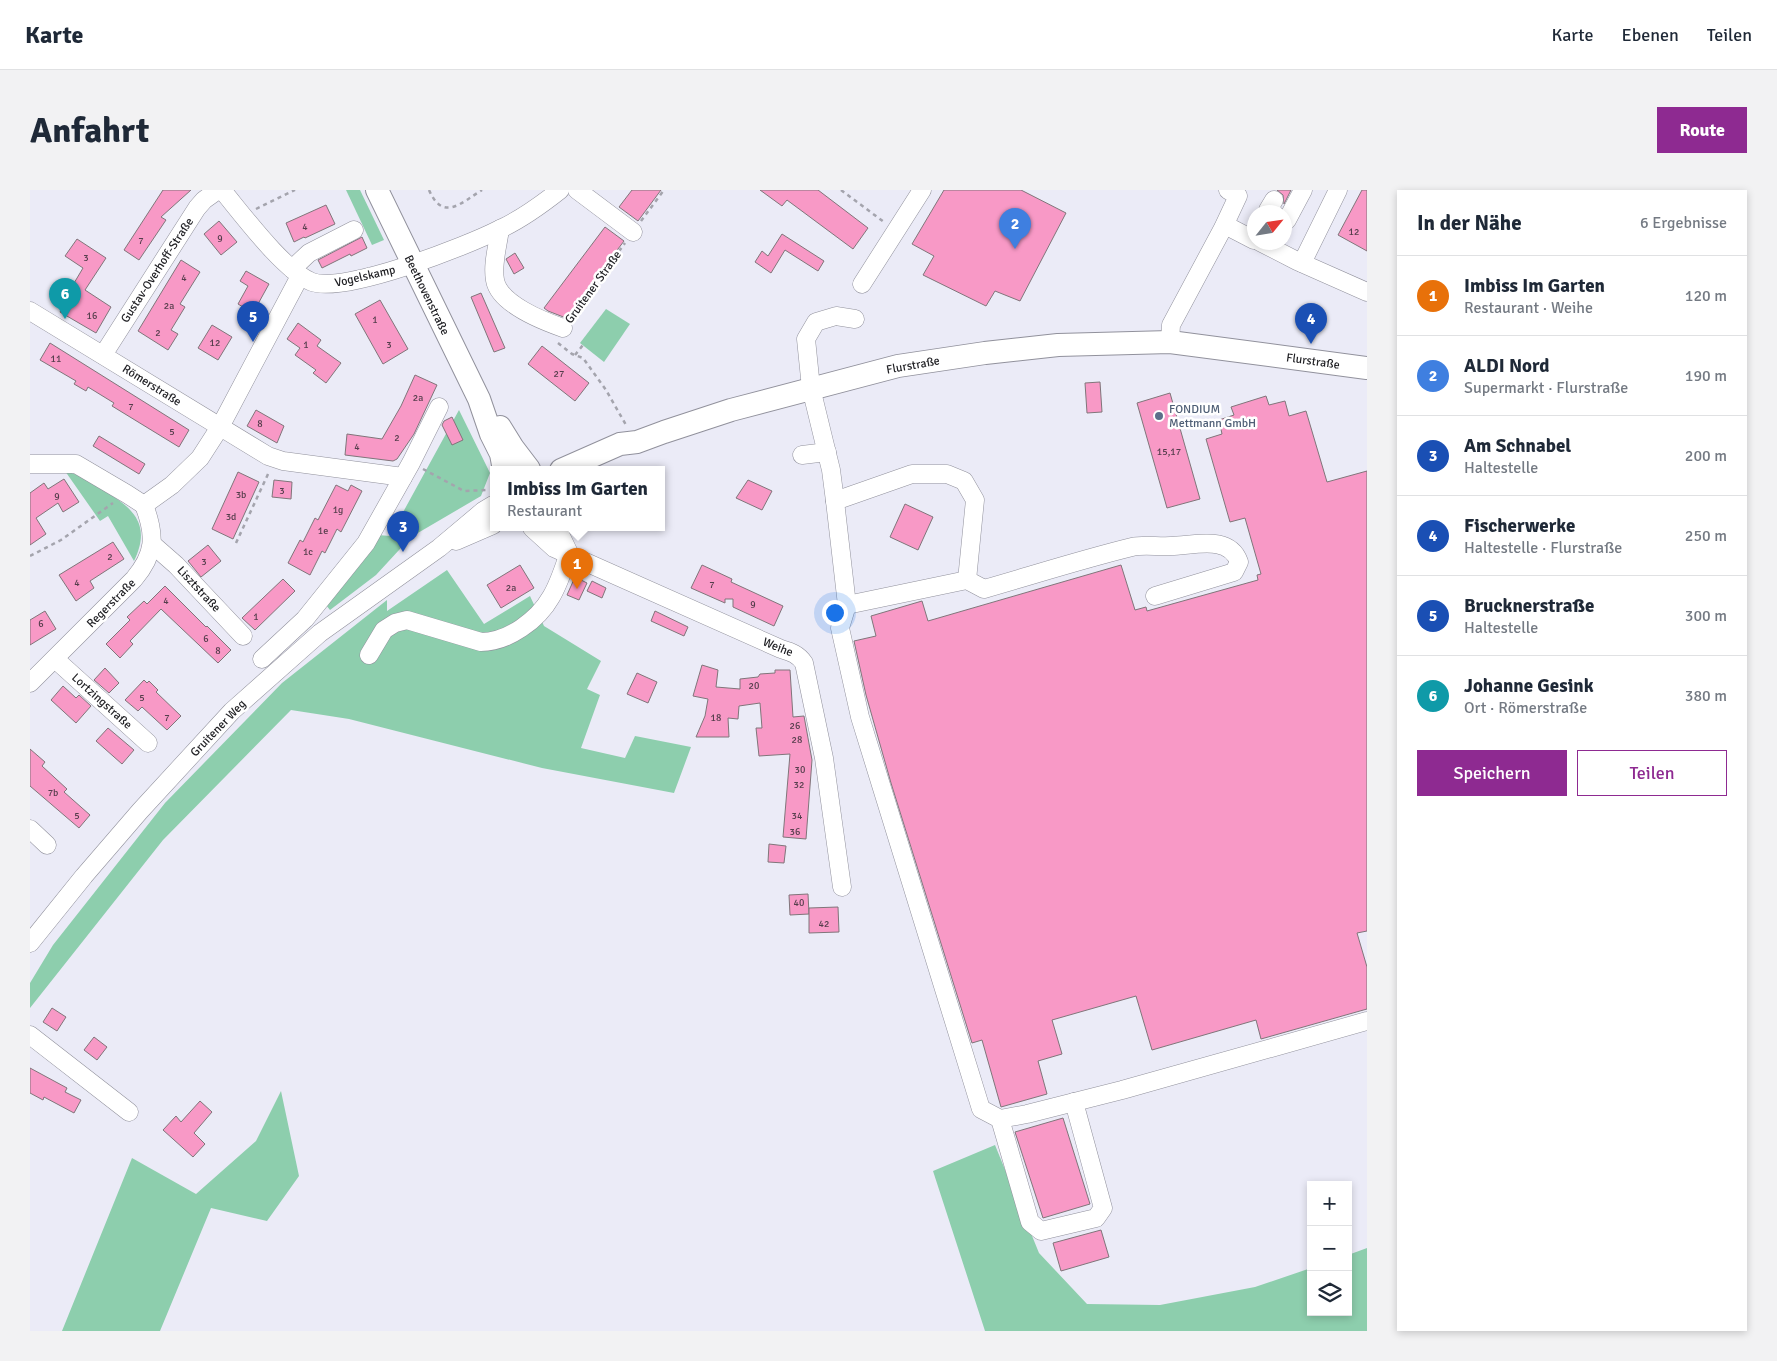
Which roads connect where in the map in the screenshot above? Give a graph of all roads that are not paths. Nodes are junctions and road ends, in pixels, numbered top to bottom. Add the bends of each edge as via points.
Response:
1 (218, 190) edge
2 (222, 190) edge
3 (376, 190) edge
4 (560, 190) edge
5 (577, 190) edge
6 (922, 190) edge
7 (1228, 190) edge
8 (1303, 190) edge
9 (1338, 190) edge
10 (1292, 211) edge
11 (1220, 225) junction
12 (354, 230) dead end
13 (500, 230) junction
14 (633, 232) road end
15 (1246, 238) edge
16 (1274, 250) edge
17 (412, 264) junction
18 (1298, 264) junction
19 (296, 273) junction
20 (862, 284) dead end
21 (1367, 292) edge
22 (30, 310) edge
23 (856, 319) dead end
24 (563, 328) road end
25 (1170, 342) junction
26 (103, 355) junction
27 (1367, 368) edge
28 (811, 388) junction
29 (479, 399) junction
30 (439, 407) dead end
31 (220, 427) junction
32 (637, 442) junction
33 (827, 452) junction
34 (802, 455) dead end
35 (30, 464) edge
36 (503, 466) edge
37 (524, 466) edge
38 (570, 466) edge
39 (606, 466) edge
40 (407, 470) junction
41 (490, 500) edge
42 (835, 501) junction
43 (144, 505) junction
44 (490, 526) edge
45 (535, 531) edge
46 (558, 531) edge
47 (152, 544) junction
48 (439, 548) junction
49 (569, 553) junction
50 (967, 580) junction
51 (1155, 596) dead end
52 (847, 605) junction
53 (243, 636) dead end
54 (369, 655) dead end
55 (55, 658) junction
56 (262, 659) dead end
57 (30, 683) edge
58 (148, 743) dead end
59 (30, 829) edge
60 (47, 845) dead end
61 (842, 887) dead end
62 (30, 943) edge
63 (1367, 1021) edge
64 (30, 1035) edge
65 (1074, 1102) junction
66 (129, 1112) dead end
67 (1000, 1119) junction

1 - 26 street, Gustav-Overhoff-Straße via 197,208
2 - 19 street, Vogelskamp
3 - 17 main road, Beethovenstraße
4 - 13 street
5 - 14 street
6 - 20 street
7 - 11 street via 1238,196
8 - 10 street
9 - 18 street
11 - 15 street
11 - 25 street via 1171,325
12 - 19 street via 309,253
13 - 17 street
13 - 24 street, Gruitener Straße via 495,268 497,287 518,307
16 - 18 street
17 - 19 street, Vogelskamp via 338,284 313,282
17 - 29 main road, Beethovenstraße
18 - 21 street
19 - 31 street
22 - 26 street, Römerstraße
23 - 28 street via 836,316 812,320 804,353
25 - 27 main road, Flurstraße
25 - 28 main road, Flurstraße via 1058,345 985,353 898,366
26 - 31 street, Römerstraße
28 - 32 main road, Flurstraße via 731,410
28 - 33 street
29 - 36 main road, Beethovenstraße
29 - 37 main road, Beethovenstraße
30 - 40 street
31 - 40 street, Römerstraße via 275,459
31 - 43 street via 200,458
32 - 38 main road via 620,444
32 - 39 main road via 618,461
33 - 34 street
33 - 42 street
35 - 43 street via 76,464
40 - 56 street via 366,543 348,568 306,619
41 - 48 street, Gruitener Weg via 484,511
42 - 50 street via 912,474 947,474 964,481 975,500
42 - 52 street
43 - 47 street, Regerstraße via 150,520
44 - 48 street, Gruitener Weg
45 - 49 street, Weihe via 554,548
46 - 49 street
47 - 53 street, Lisztstraße
47 - 55 street, Regerstraße via 145,566 134,579
48 - 62 street, Gruitener Weg via 320,633 232,711 134,818
49 - 54 street via 552,596 538,614 500,639 481,642 407,620 384,630
49 - 61 street, Weihe via 667,590 780,649 800,656 824,758
50 - 51 street via 984,589 1135,546 1203,542 1223,546 1236,555 1239,562 1234,572
50 - 52 street
52 - 67 street via 840,628 860,717 980,1109
55 - 57 street, Regerstraße
55 - 58 street, Lortzingstraße
59 - 60 street
63 - 65 street
64 - 66 street
65 - 67 street
65 - 67 street via 1103,1208 1096,1218 1041,1232 1030,1222

